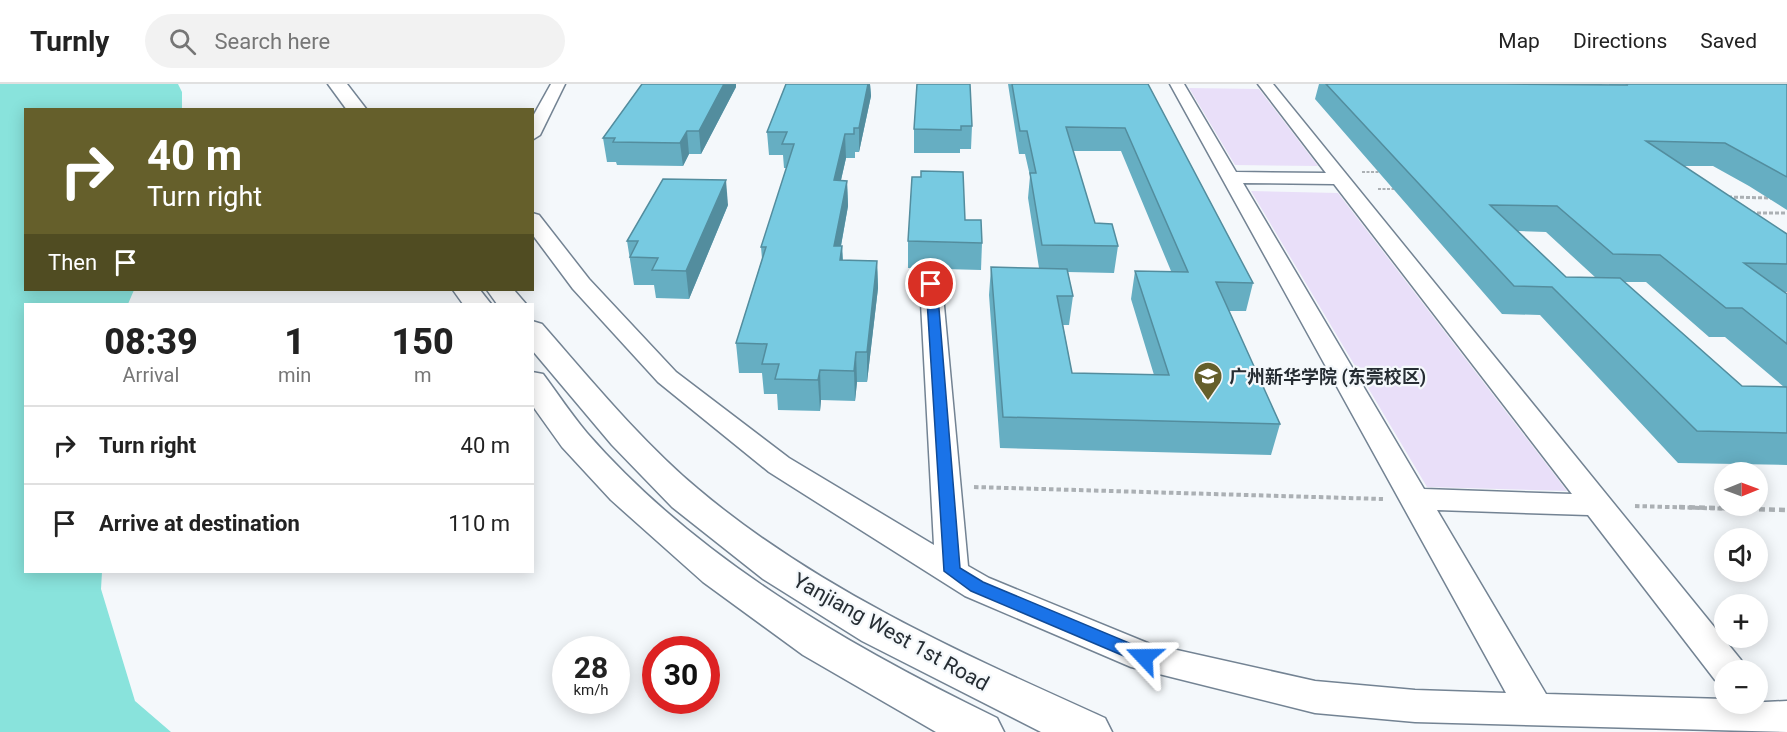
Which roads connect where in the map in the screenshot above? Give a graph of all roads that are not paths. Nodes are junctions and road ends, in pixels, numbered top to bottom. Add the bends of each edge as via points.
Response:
1 (558, 84) edge
2 (1178, 84) edge
3 (1265, 84) edge
4 (330, 88) edge
5 (334, 108) edge
6 (355, 108) edge
7 (534, 131) edge
8 (1231, 177) junction
9 (1340, 179) junction
10 (534, 222) edge
11 (931, 284) dead end
12 (467, 291) edge
13 (501, 291) edge
14 (476, 303) edge
15 (511, 303) edge
16 (534, 332) edge
17 (534, 384) edge
18 (1415, 500) junction
19 (1597, 505) junction
20 (952, 571) junction
21 (1720, 660) edge
22 (1536, 710) junction
23 (1714, 712) edge
24 (980, 732) edge
25 (1088, 732) edge

1 - 7 street
2 - 8 street
3 - 9 street
4 - 5 street
4 - 6 street
8 - 9 street
8 - 18 street
9 - 19 street
10 - 20 street via 581,284 667,377 779,465
11 - 20 street
12 - 14 street
13 - 15 street
16 - 25 street, Yanjiang West 1st Road via 616,430 686,498 765,562 868,624
17 - 24 street via 580,445 638,506 730,582 836,654
18 - 19 street
18 - 22 street
19 - 21 street
20 - 22 street via 977,587 1144,657 1316,697 1414,706
22 - 23 street

